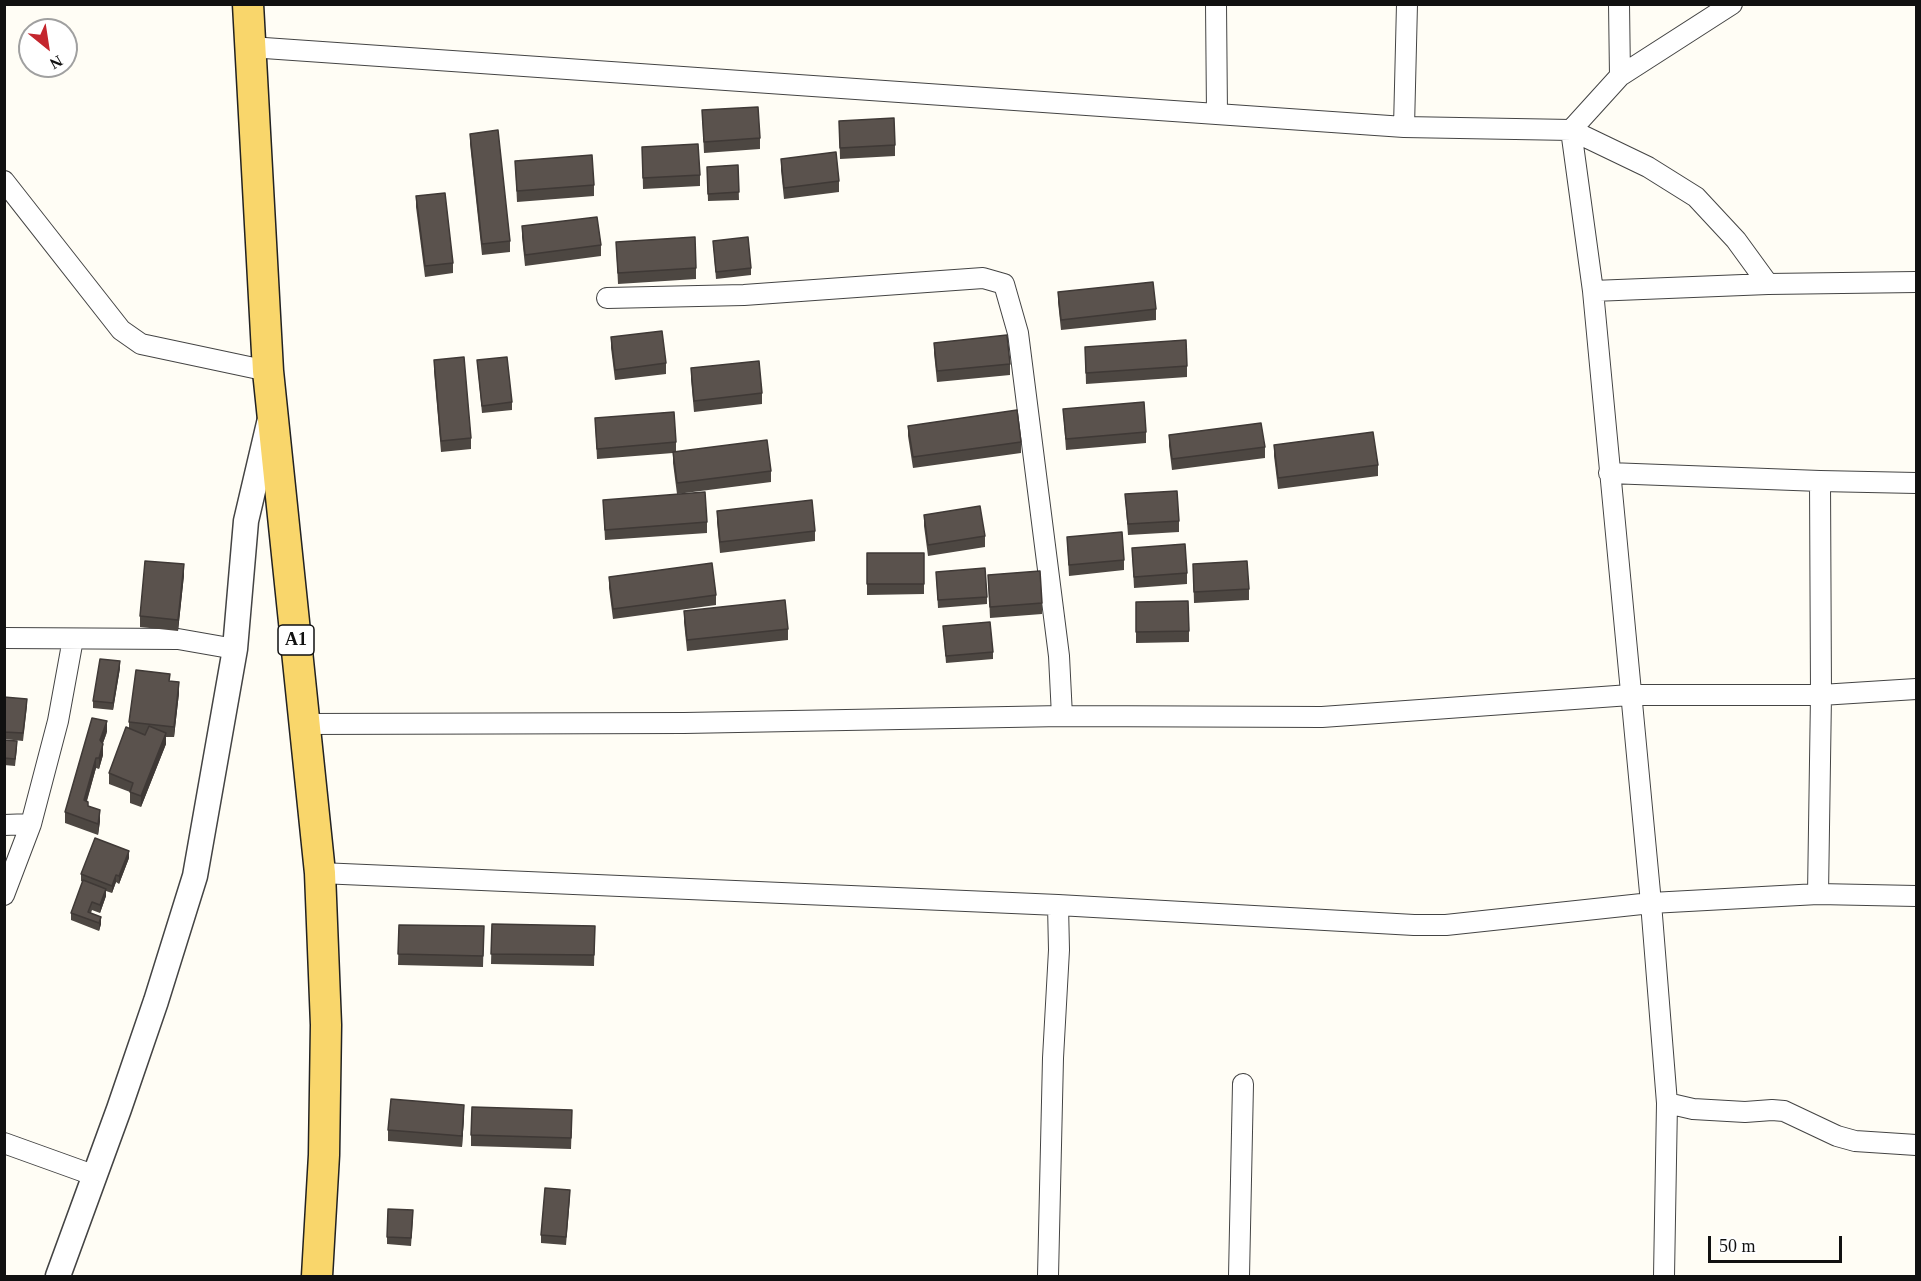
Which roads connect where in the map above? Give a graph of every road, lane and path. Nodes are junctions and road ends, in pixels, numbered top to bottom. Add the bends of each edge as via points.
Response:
1 (248, 4) edge
2 (1216, 4) edge
3 (1407, 4) edge
4 (1619, 4) edge
5 (1732, 4) edge
6 (250, 47) junction
7 (1620, 76) junction
8 (1217, 114) junction
9 (1404, 127) junction
10 (1571, 130) junction
11 (8, 193) edge
12 (1917, 282) edge
13 (1768, 284) junction
14 (1593, 291) junction
15 (607, 298) dead end
16 (268, 371) junction
17 (272, 412) junction
18 (1609, 473) junction
19 (1820, 481) junction
20 (1917, 483) edge
21 (4, 638) edge
22 (73, 639) junction
23 (235, 649) junction
24 (1917, 689) edge
25 (1630, 695) junction
26 (1821, 695) junction
27 (1062, 717) junction
28 (305, 724) junction
29 (31, 824) junction
30 (4, 825) edge
31 (320, 873) junction
32 (1818, 894) junction
33 (4, 895) edge
34 (1917, 896) edge
35 (1651, 903) junction
36 (1058, 905) junction
37 (1243, 1084) dead end
38 (1666, 1103) junction
39 (4, 1143) edge
40 (1917, 1145) edge
41 (93, 1175) junction
42 (58, 1276) edge
43 (317, 1276) edge
44 (1047, 1276) edge
45 (1239, 1276) edge
46 (1664, 1276) edge

1 - 6 main road, A1
2 - 8 street
3 - 9 street
4 - 7 street
5 - 7 street
6 - 8 street
6 - 16 main road, A1
7 - 10 street
8 - 9 street
9 - 10 street
10 - 13 street via 1648,167 1696,197 1736,240
10 - 14 street
11 - 16 street via 121,330 141,344
12 - 13 street
13 - 14 street
14 - 18 street
15 - 27 street via 744,296 983,278 1004,284 1018,333 1059,656
16 - 17 main road, A1
17 - 23 street via 246,521
17 - 28 main road, A1
18 - 19 street
18 - 25 street
19 - 20 street
19 - 26 street
21 - 22 street
22 - 23 street via 178,639
22 - 29 street via 58,721
23 - 41 street via 195,876 156,1001
24 - 26 street
25 - 26 street
25 - 27 street via 1323,717
25 - 35 street
26 - 32 street
27 - 28 street
28 - 31 main road, A1
29 - 30 street
29 - 33 street
31 - 36 street
31 - 43 main road, A1 via 326,1025
32 - 34 street
32 - 35 street
35 - 36 street via 1446,925
35 - 38 street
36 - 44 street
37 - 45 street
38 - 40 street via 1693,1109 1784,1111 1856,1141
38 - 46 street
39 - 41 street
41 - 42 street

